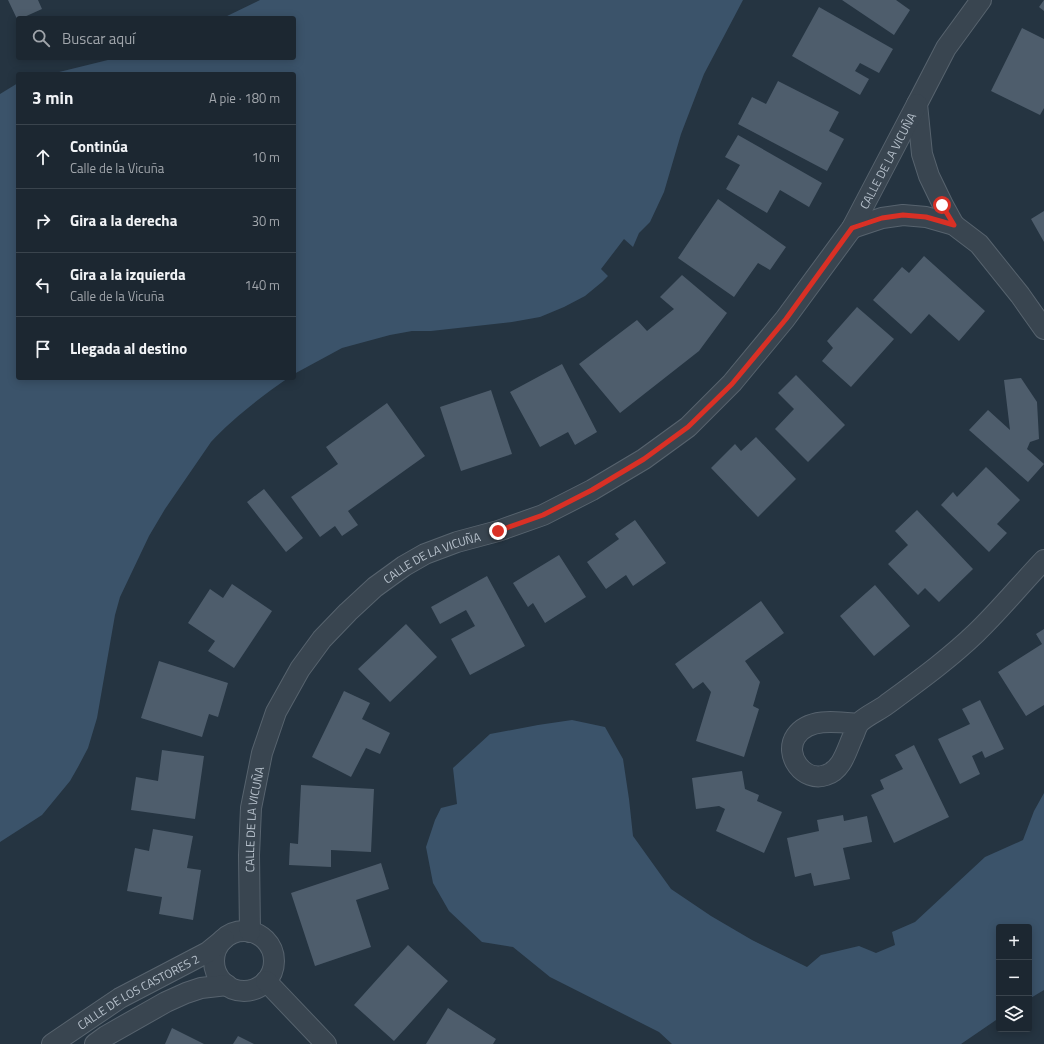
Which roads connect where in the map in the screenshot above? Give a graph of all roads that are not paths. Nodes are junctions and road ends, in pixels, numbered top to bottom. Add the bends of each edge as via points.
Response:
1 (981, 0) edge
2 (917, 104) junction
3 (954, 225) junction
4 (852, 228) junction
5 (1044, 329) edge
6 (1044, 560) edge
7 (858, 724) dead end
8 (250, 932) junction
9 (224, 939) junction
10 (266, 981) junction
11 (227, 986) junction
12 (52, 1044) edge
13 (95, 1044) edge
14 (326, 1044) edge

1 - 2 street, CALLE DE LA VICUÑA via 946,48
2 - 3 street, CALLE DE LA VICUÑA via 922,154 942,205
2 - 4 street, CALLE DE LA VICUÑA
3 - 4 street via 926,217 903,215 882,218
3 - 5 street via 979,244 1020,294
4 - 8 street, CALLE DE LA VICUÑA via 786,319 732,384 688,427 644,459 543,515 457,542 425,554 404,566 348,612 322,639 300,669 276,712 262,753 251,808
6 - 7 street via 976,633 936,667
8 - 9 street via 236,932
8 - 10 street via 265,940 273,956 274,965
9 - 11 street via 218,946 214,963 218,975
9 - 12 street, CALLE DE LOS CASTORES 2 via 208,952 120,998
10 - 11 street via 252,990 243,991
10 - 14 street
11 - 13 street, CALLE DE LOS CASTORES 2 via 201,988 186,993

